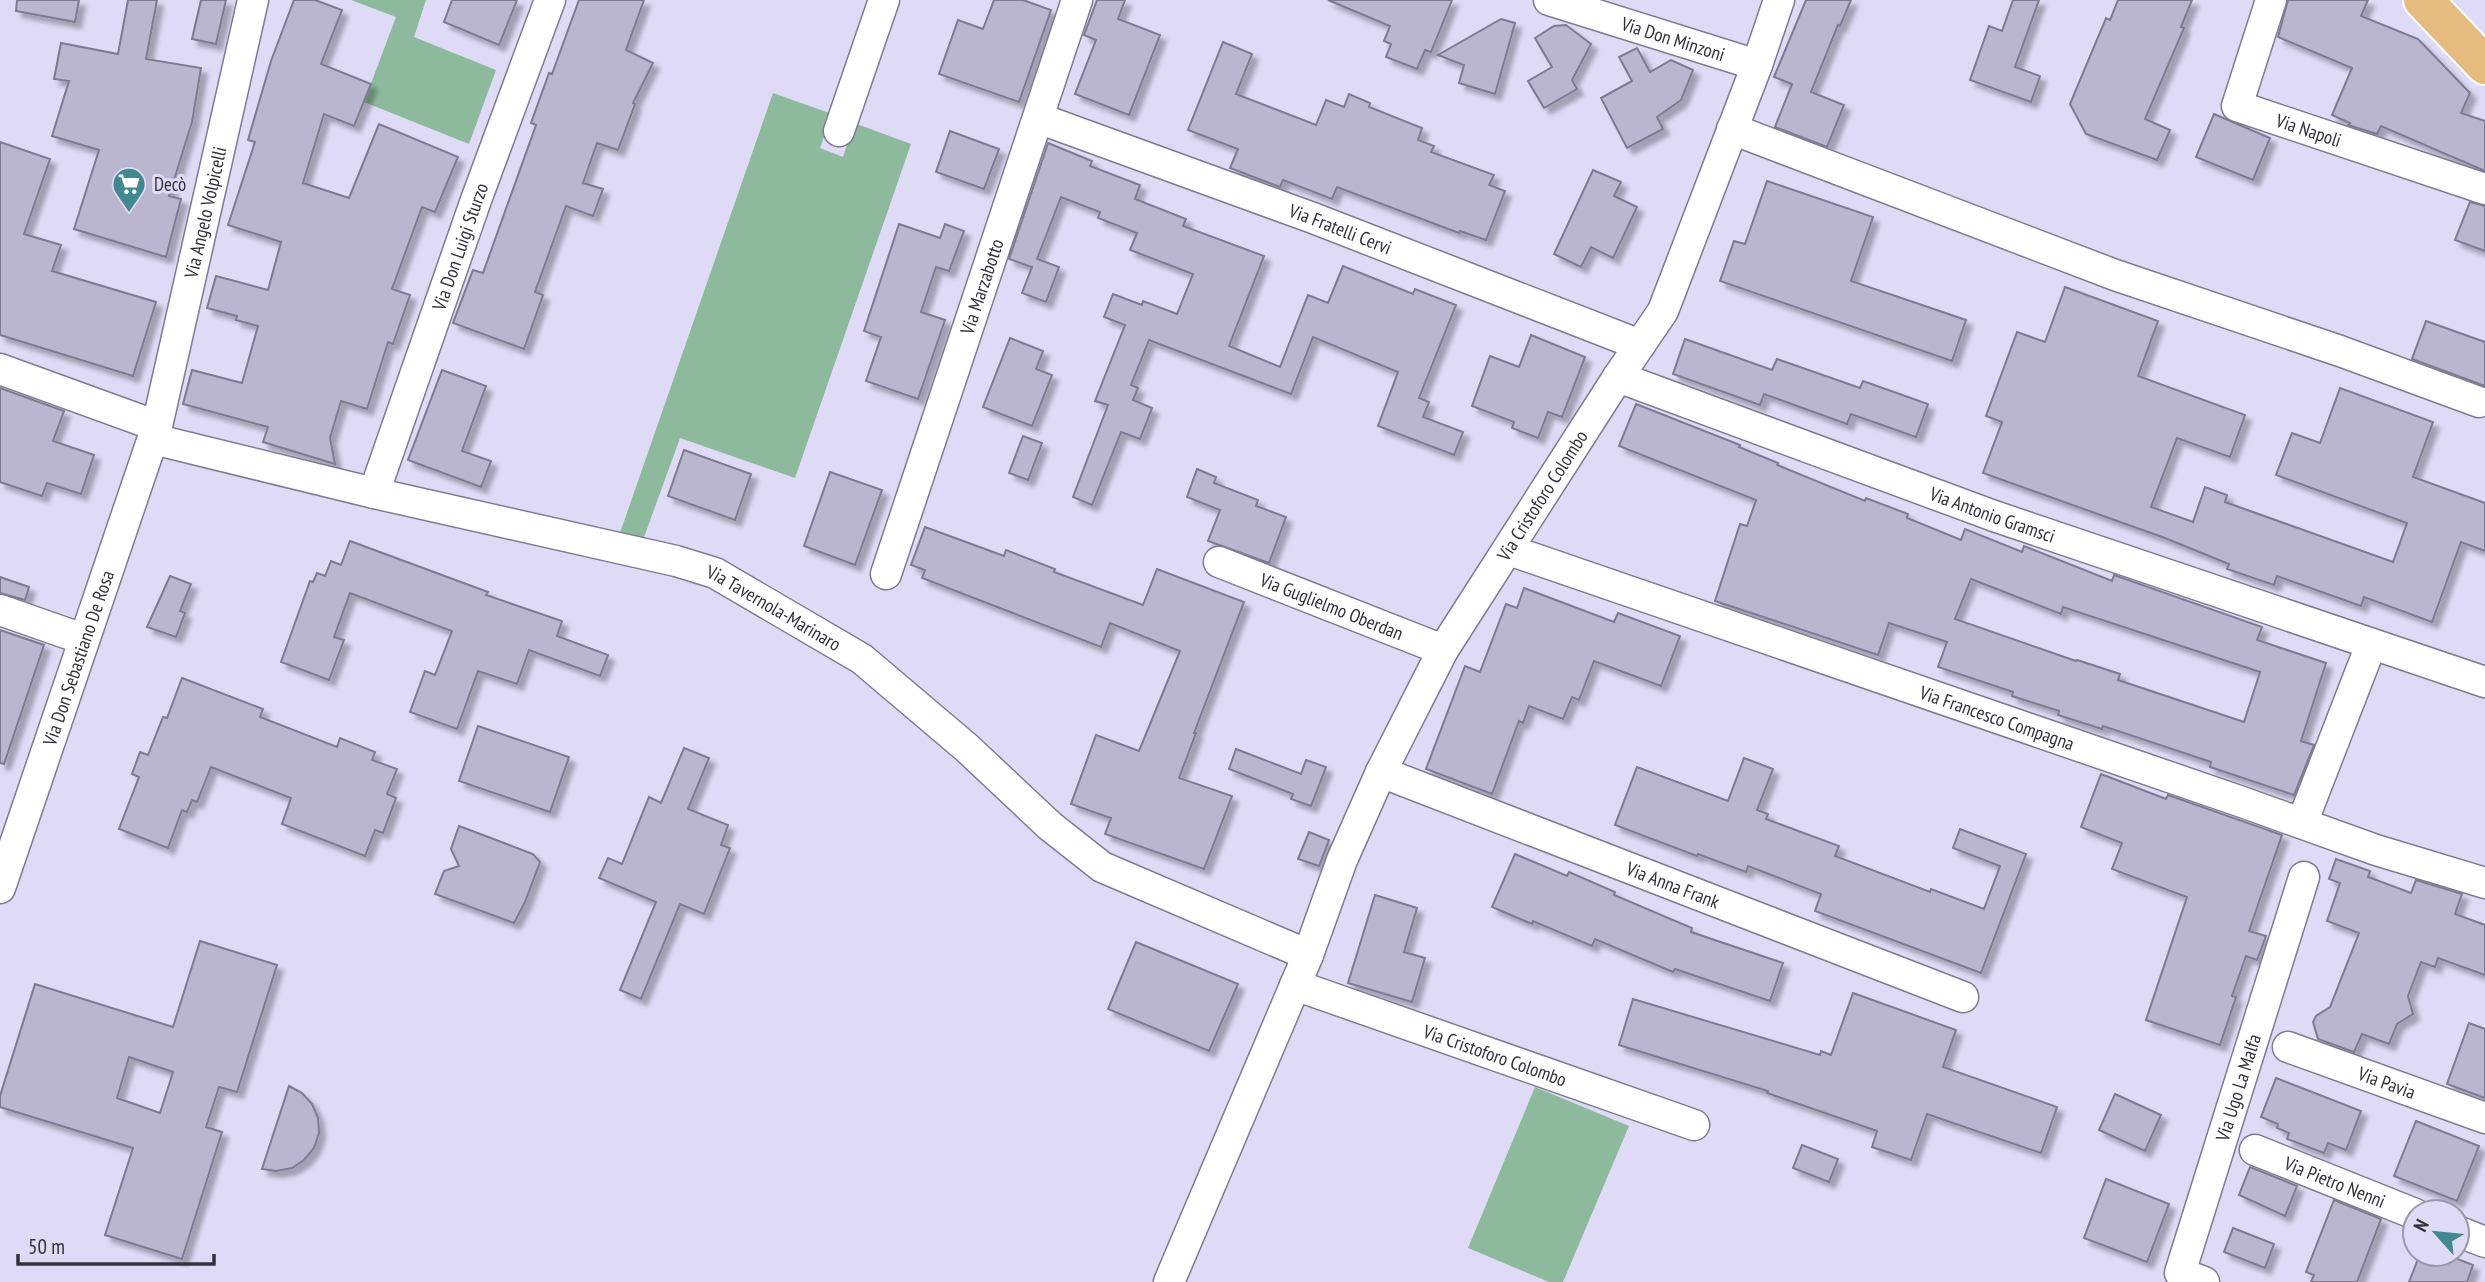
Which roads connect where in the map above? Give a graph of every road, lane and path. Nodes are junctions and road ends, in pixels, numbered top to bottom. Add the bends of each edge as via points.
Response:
1 (253, 0) edge
2 (550, 0) edge
3 (884, 0) edge
4 (1077, 0) edge
5 (1549, 0) edge
6 (1779, 0) edge
7 (2271, 0) edge
8 (2423, 0) edge
9 (1757, 65) junction
10 (2485, 65) edge
11 (1038, 118) junction
12 (1732, 129) junction
13 (839, 131) dead end
14 (2485, 189) edge
15 (1640, 345) junction
16 (0, 369) edge
17 (1618, 377) junction
18 (2479, 402) dead end
19 (155, 433) junction
20 (374, 494) junction
21 (1509, 550) junction
22 (1219, 562) dead end
23 (886, 574) dead end
24 (0, 610) edge
25 (83, 639) junction
26 (2371, 645) junction
27 (1443, 650) junction
28 (2485, 682) edge
29 (1381, 772) junction
30 (2302, 823) junction
31 (2304, 877) dead end
32 (2485, 883) edge
33 (0, 888) edge
34 (1308, 955) junction
35 (1296, 985) junction
36 (1964, 997) dead end
37 (2288, 1047) dead end
38 (2485, 1118) edge
39 (1694, 1125) dead end
40 (2255, 1150) dead end
41 (2401, 1208) edge
42 (1179, 1279) edge
43 (2204, 1282) edge

1 - 19 street, Via Angelo Volpicelli
2 - 20 street, Via Don Luigi Sturzo
3 - 13 street
4 - 11 street, Via Marzabotto
5 - 9 street, Via Don Minzoni
6 - 9 street, Via Cristoforo Colombo
7 - 14 street, Via Napoli via 2237,106
8 - 10 main road
9 - 12 street, Via Cristoforo Colombo
11 - 15 street, Via Fratelli Cervi
11 - 23 street, Via Marzabotto
12 - 15 street, Via Cristoforo Colombo via 1664,311
12 - 18 street via 2115,275
15 - 17 street, Via Cristoforo Colombo
16 - 19 street, Via Tavernola-Marinaro
17 - 21 street, Via Cristoforo Colombo
17 - 26 street, Via Antonio Gramsci via 1994,516
19 - 20 street, Via Tavernola-Marinaro
19 - 25 street, Via Don Sebastiano De Rosa
20 - 34 street, Via Tavernola-Marinaro via 715,573 862,659 1102,867
21 - 27 street, Via Cristoforo Colombo
21 - 30 street, Via Francesco Compagna
22 - 27 street, Via Guglielmo Oberdan
24 - 25 street
25 - 33 street, Via Don Sebastiano De Rosa
26 - 28 street, Via Antonio Gramsci
26 - 30 street
27 - 29 street, Via Cristoforo Colombo
29 - 34 street, Via Cristoforo Colombo via 1342,860
29 - 36 street, Via Anna Frank
30 - 32 street, Via Francesco Compagna
31 - 43 street, Via Ugo La Malfa via 2180,1273
34 - 35 street, Via Cristoforo Colombo
35 - 39 street, Via Cristoforo Colombo
35 - 42 street, Via Cristoforo Colombo
37 - 38 street, Via Pavia
40 - 41 street, Via Pietro Nenni

